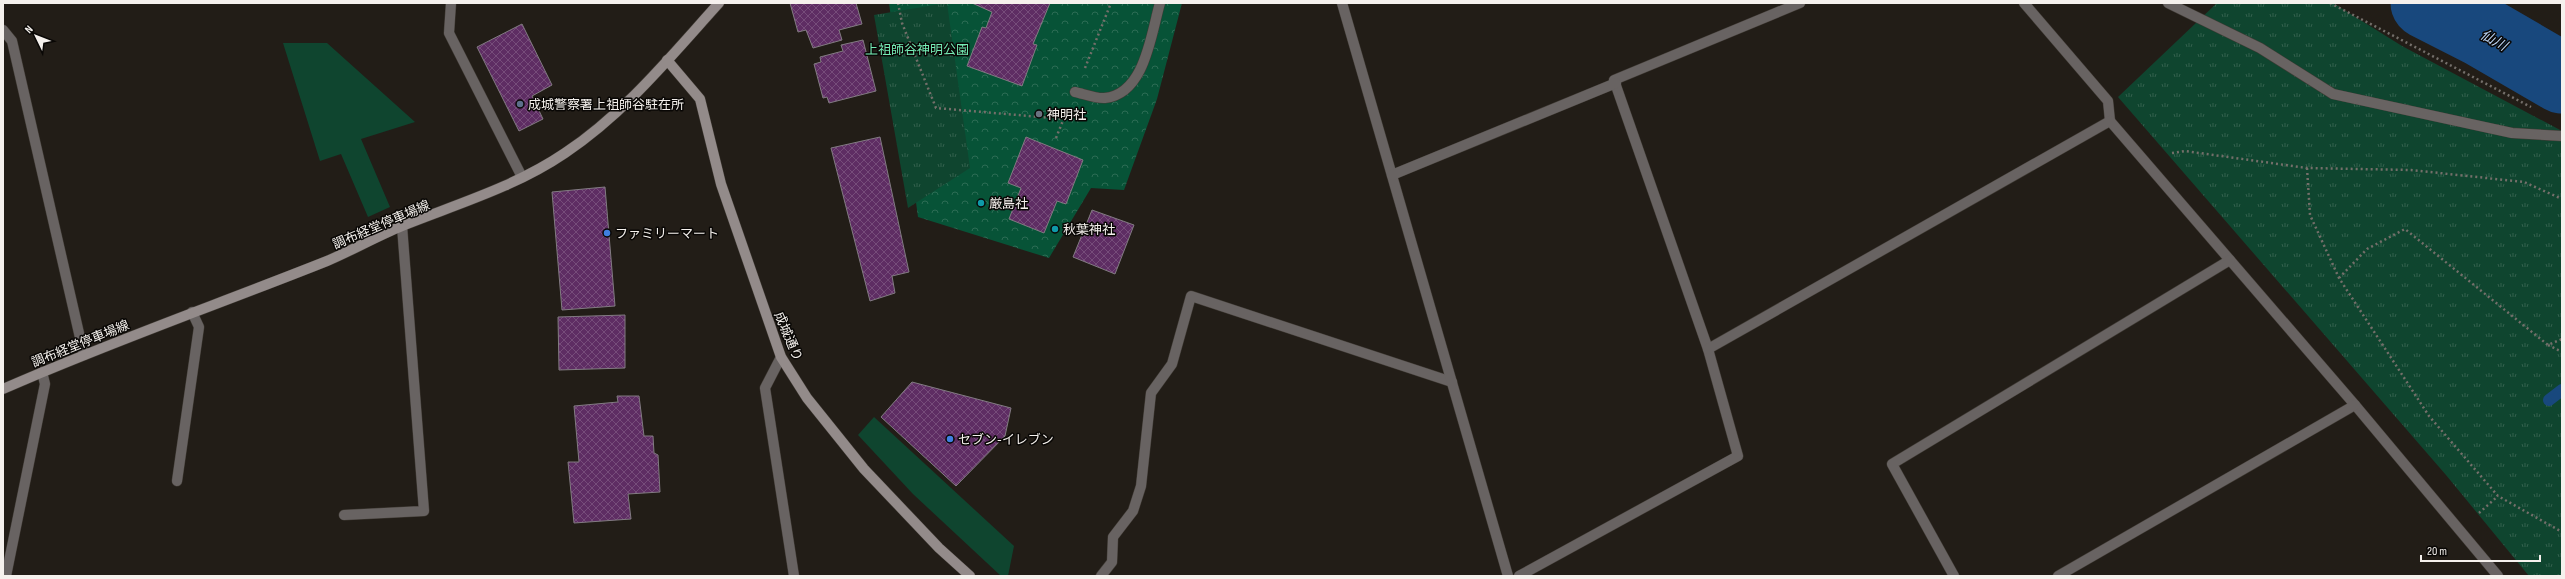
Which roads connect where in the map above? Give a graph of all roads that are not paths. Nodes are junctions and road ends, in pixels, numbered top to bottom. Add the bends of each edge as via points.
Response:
1 (451, 3) edge
2 (719, 3) edge
3 (1160, 3) edge
4 (1342, 3) edge
5 (1800, 3) edge
6 (2024, 3) edge
7 (2168, 3) edge
8 (3, 30) edge
9 (667, 60) junction
10 (1616, 83) junction
11 (1075, 92) dead end
12 (2110, 121) junction
13 (2562, 136) edge
14 (1392, 175) junction
15 (522, 177) junction
16 (402, 226) junction
17 (2230, 260) junction
18 (192, 312) junction
19 (1708, 349) junction
20 (84, 355) junction
21 (781, 357) junction
22 (42, 372) junction
23 (1452, 382) junction
24 (3, 389) edge
25 (2355, 405) junction
26 (177, 480) dead end
27 (344, 515) dead end
28 (6, 576) edge
29 (794, 576) edge
30 (970, 576) edge
31 (1101, 576) edge
32 (1508, 576) edge
33 (1519, 576) edge
34 (1954, 576) edge
35 (2058, 576) edge
36 (2498, 576) edge

1 - 15 street via 449,33
2 - 9 main road, 調布経堂停車場線
3 - 11 street via 1140,70 1128,90 1105,99
4 - 14 street
5 - 10 street via 1614,80
6 - 12 street via 2108,101
7 - 13 street via 2260,48 2333,94 2512,133
8 - 20 street via 12,41
9 - 15 main road, 調布経堂停車場線 via 618,112 564,154
9 - 21 main road, 成城通り via 700,99 721,184
10 - 14 street
10 - 19 street
12 - 17 street
12 - 19 street
14 - 23 street
15 - 16 main road, 調布経堂停車場線 via 463,205
16 - 18 main road, 調布経堂停車場線 via 329,260
16 - 27 street via 424,511
17 - 25 street
17 - 34 street via 1892,464
18 - 20 main road, 調布経堂停車場線
18 - 26 street via 198,327
19 - 33 street via 1738,456
20 - 22 main road, 調布経堂停車場線
21 - 29 street via 765,388
21 - 30 main road, 成城通り via 807,398 864,469 939,548
22 - 24 main road, 調布経堂停車場線
22 - 28 street via 45,384
23 - 31 street via 1190,296 1172,364 1151,392 1141,486 1135,505 1113,537 1112,562
23 - 32 street
25 - 35 street
25 - 36 street

